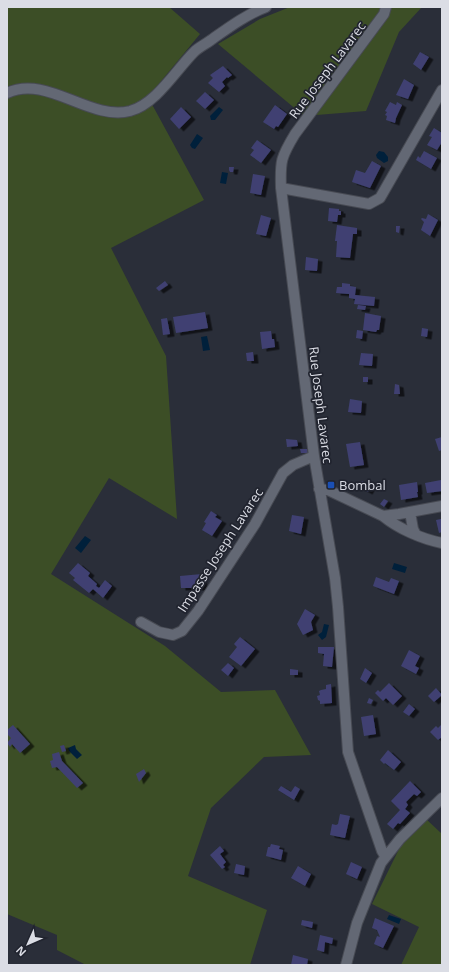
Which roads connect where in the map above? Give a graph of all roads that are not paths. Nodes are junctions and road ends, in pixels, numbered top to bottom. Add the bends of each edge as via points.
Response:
1 (266, 7) edge
2 (386, 7) edge
3 (442, 90) edge
4 (7, 93) edge
5 (281, 188) junction
6 (314, 456) junction
7 (319, 489) junction
8 (442, 506) edge
9 (410, 512) junction
10 (383, 516) junction
11 (416, 534) junction
12 (442, 543) edge
13 (141, 622) dead end
14 (442, 798) edge
15 (385, 856) junction
16 (346, 965) edge

1 - 4 street via 231,26 196,51 151,100 131,110 116,113 36,88 12,90
2 - 5 street, Rue Joseph Lavarec via 384,14 284,152 280,167
3 - 5 street via 380,198 369,204
5 - 6 street, Rue Joseph Lavarec
6 - 7 street, Rue Joseph Lavarec
6 - 13 street, Impasse Joseph Lavarec via 293,465 283,473 255,524 182,631 173,635 159,632
7 - 10 street via 328,490
7 - 15 street, Rue Joseph Lavarec via 335,578 348,752
8 - 9 street
9 - 10 street
9 - 11 street
10 - 11 street
11 - 12 street via 427,540
14 - 15 street
15 - 16 street via 357,923

